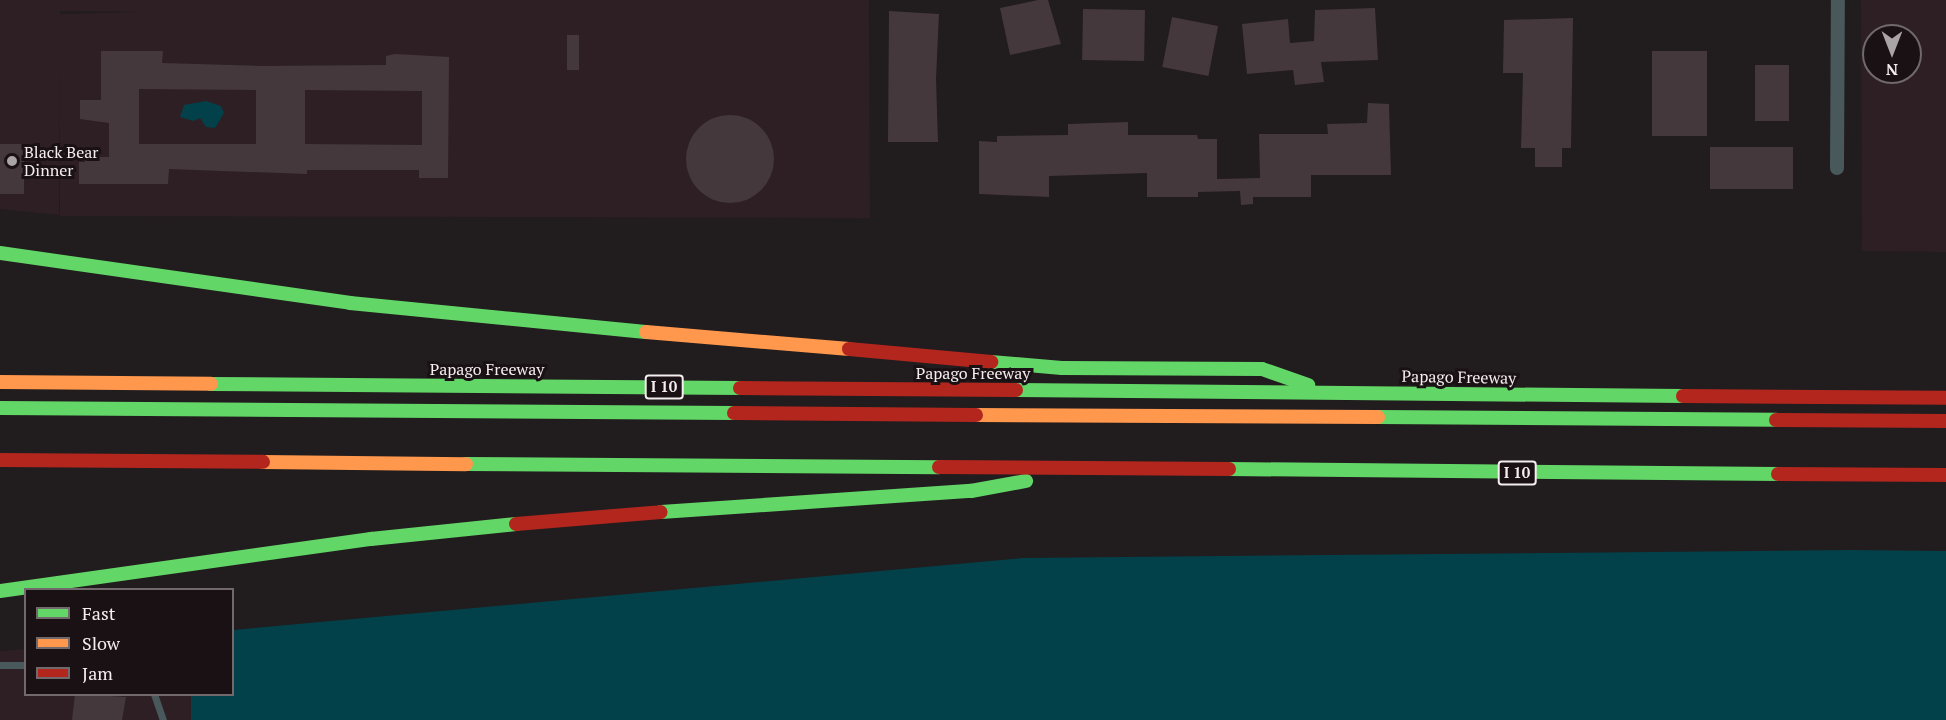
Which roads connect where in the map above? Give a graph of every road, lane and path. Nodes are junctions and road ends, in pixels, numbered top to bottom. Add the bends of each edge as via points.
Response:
1 (1838, 0) edge
2 (1837, 168) dead end
3 (0, 253) edge
4 (0, 382) edge
5 (1328, 392) junction
6 (1946, 398) edge
7 (0, 408) edge
8 (1946, 421) edge
9 (0, 460) edge
10 (1089, 470) junction
11 (1946, 476) edge
12 (0, 591) edge
13 (0, 665) edge
14 (24, 665) edge
15 (155, 696) edge
16 (164, 720) edge

1 - 2 street
3 - 5 highway via 350,303 502,319 1062,368 1262,369
4 - 5 highway, Papago Freeway / I 10
5 - 6 highway, Papago Freeway / I 10
7 - 8 highway
9 - 10 highway, I 10
10 - 11 highway, I 10
10 - 12 highway via 971,491 560,519 371,539
13 - 14 lane
15 - 16 lane

